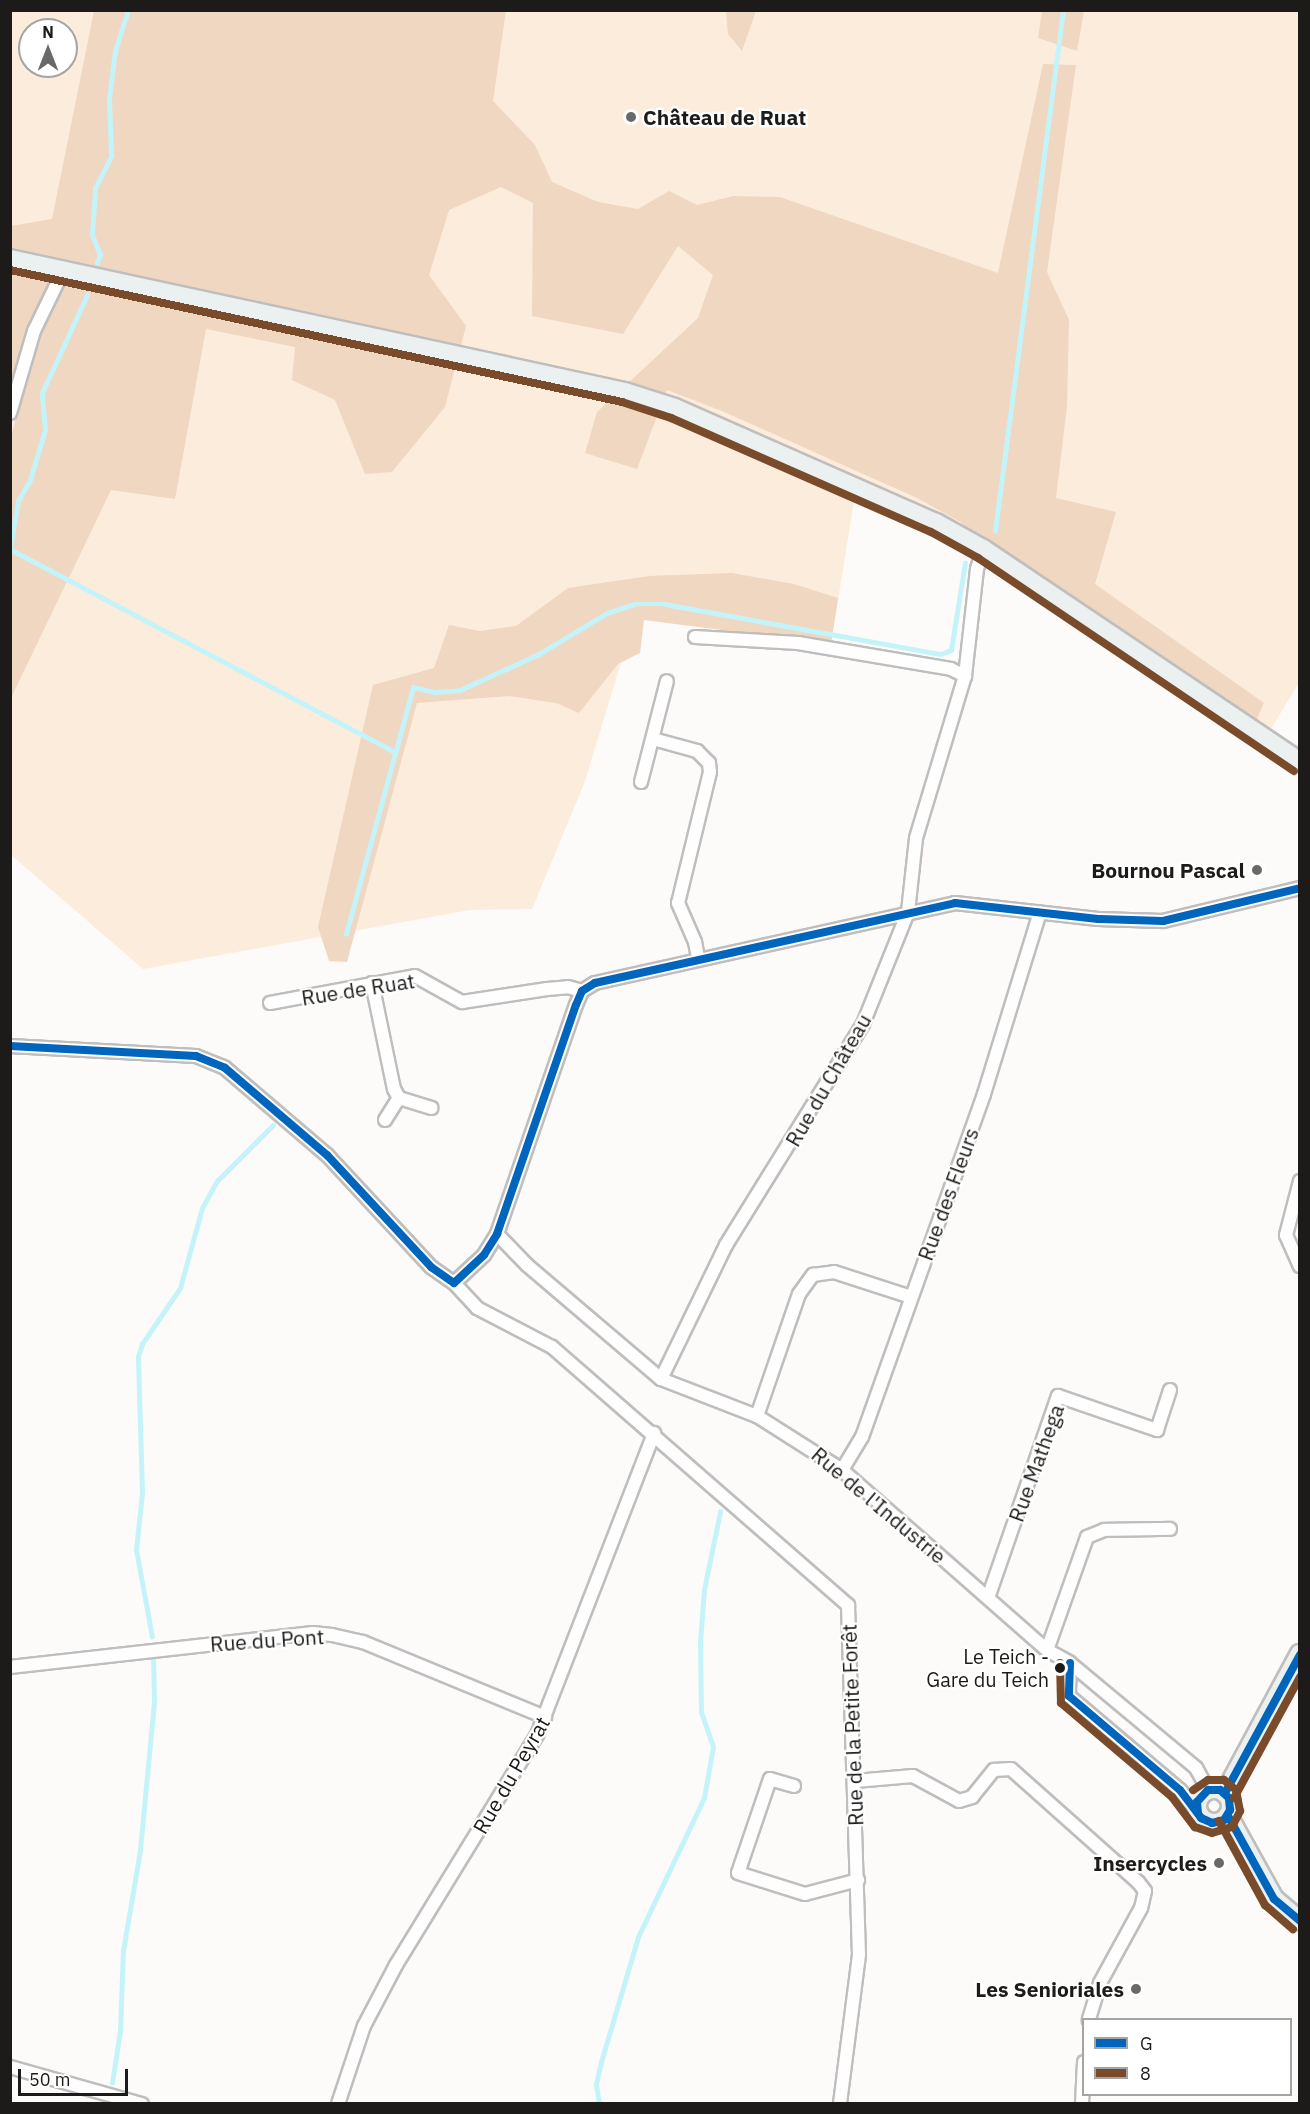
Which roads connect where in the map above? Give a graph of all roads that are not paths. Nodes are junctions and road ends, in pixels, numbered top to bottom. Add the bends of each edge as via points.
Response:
1 (10, 259) edge
2 (63, 271) junction
3 (10, 414) edge
4 (983, 549) junction
5 (695, 637) dead end
6 (965, 676) junction
7 (667, 681) dead end
8 (652, 739) junction
9 (1299, 762) edge
10 (641, 782) dead end
11 (1299, 888) edge
12 (908, 912) junction
13 (1040, 912) junction
14 (698, 958) junction
15 (372, 983) junction
16 (582, 992) junction
17 (270, 1003) dead end
18 (10, 1046) edge
19 (399, 1098) junction
20 (431, 1108) dead end
21 (385, 1120) dead end
22 (1299, 1181) edge
23 (497, 1234) junction
24 (1299, 1266) edge
25 (454, 1283) junction
26 (911, 1297) junction
27 (661, 1379) junction
28 (1170, 1390) dead end
29 (757, 1416) junction
30 (654, 1433) junction
31 (842, 1470) junction
32 (1170, 1529) dead end
33 (988, 1598) junction
34 (1047, 1650) junction
35 (1299, 1654) edge
36 (1070, 1663) junction
37 (10, 1667) edge
38 (545, 1717) junction
39 (855, 1781) junction
40 (794, 1786) dead end
41 (1216, 1792) junction
42 (1198, 1813) junction
43 (1228, 1816) junction
44 (858, 1880) junction
45 (1299, 1922) edge
46 (1089, 2018) edge
47 (10, 2067) edge
48 (142, 2103) edge
49 (338, 2103) edge
50 (840, 2103) edge

1 - 2 main road
2 - 3 street via 34,331
2 - 4 main road via 649,399 927,519
4 - 6 street, Rue du Château via 976,569
4 - 9 main road
5 - 6 street via 798,643 951,669
6 - 12 street, Rue du Château via 916,838
7 - 8 street
8 - 10 street
8 - 14 street via 697,751 709,763 678,903
11 - 13 street via 1163,921 1098,920
12 - 13 street via 966,903
12 - 14 street
12 - 27 street, Rue du Château via 863,1024 726,1245
13 - 26 street, Rue des Fleurs via 984,1094
14 - 16 street via 606,979
15 - 16 street, Rue de Ruat via 420,977 462,1002 568,987
15 - 17 street, Rue de Ruat
15 - 19 street via 391,1078
16 - 23 street
18 - 25 street, Rue de la Petite Forêt via 186,1055 225,1068 327,1155 431,1267
19 - 20 street
19 - 21 street
22 - 24 street via 1287,1235
23 - 25 street via 484,1256
23 - 27 street, Rue de l'Industrie via 526,1265
25 - 30 street, Rue de la Petite Forêt via 477,1308 552,1347
26 - 29 street via 834,1272 813,1275 798,1294
26 - 31 street, Rue des Fleurs via 862,1437
27 - 29 street, Rue de l'Industrie
28 - 33 street, Rue Mathega via 1157,1430 1058,1396
29 - 31 street, Rue de l'Industrie
30 - 38 street, Rue du Peyrat
30 - 39 street, Rue de la Petite Forêt via 848,1605
31 - 33 street, Rue de l'Industrie
32 - 34 street via 1104,1530 1087,1537
33 - 34 street, Rue de l'Industrie
34 - 36 street, Rue de l'Industrie
35 - 41 main road
36 - 41 street, Rue de l'Industrie via 1196,1768
36 - 42 street via 1069,1696 1180,1790
37 - 38 street, Rue du Pont via 323,1634 363,1642
38 - 49 street, Rue du Peyrat via 396,1965 364,2026
39 - 44 street, Rue de la Petite Forêt
39 - 46 street via 914,1776 959,1801 972,1797 994,1770 1011,1768 1138,1882 1145,1891 1141,1908 1100,1983
40 - 44 street via 770,1779 738,1874 805,1894
41 - 42 main road via 1197,1802
41 - 43 main road via 1231,1804
42 - 43 main road via 1212,1823
43 - 45 main road via 1274,1899
44 - 50 street, Rue de la Petite Forêt via 859,1955
47 - 48 street

